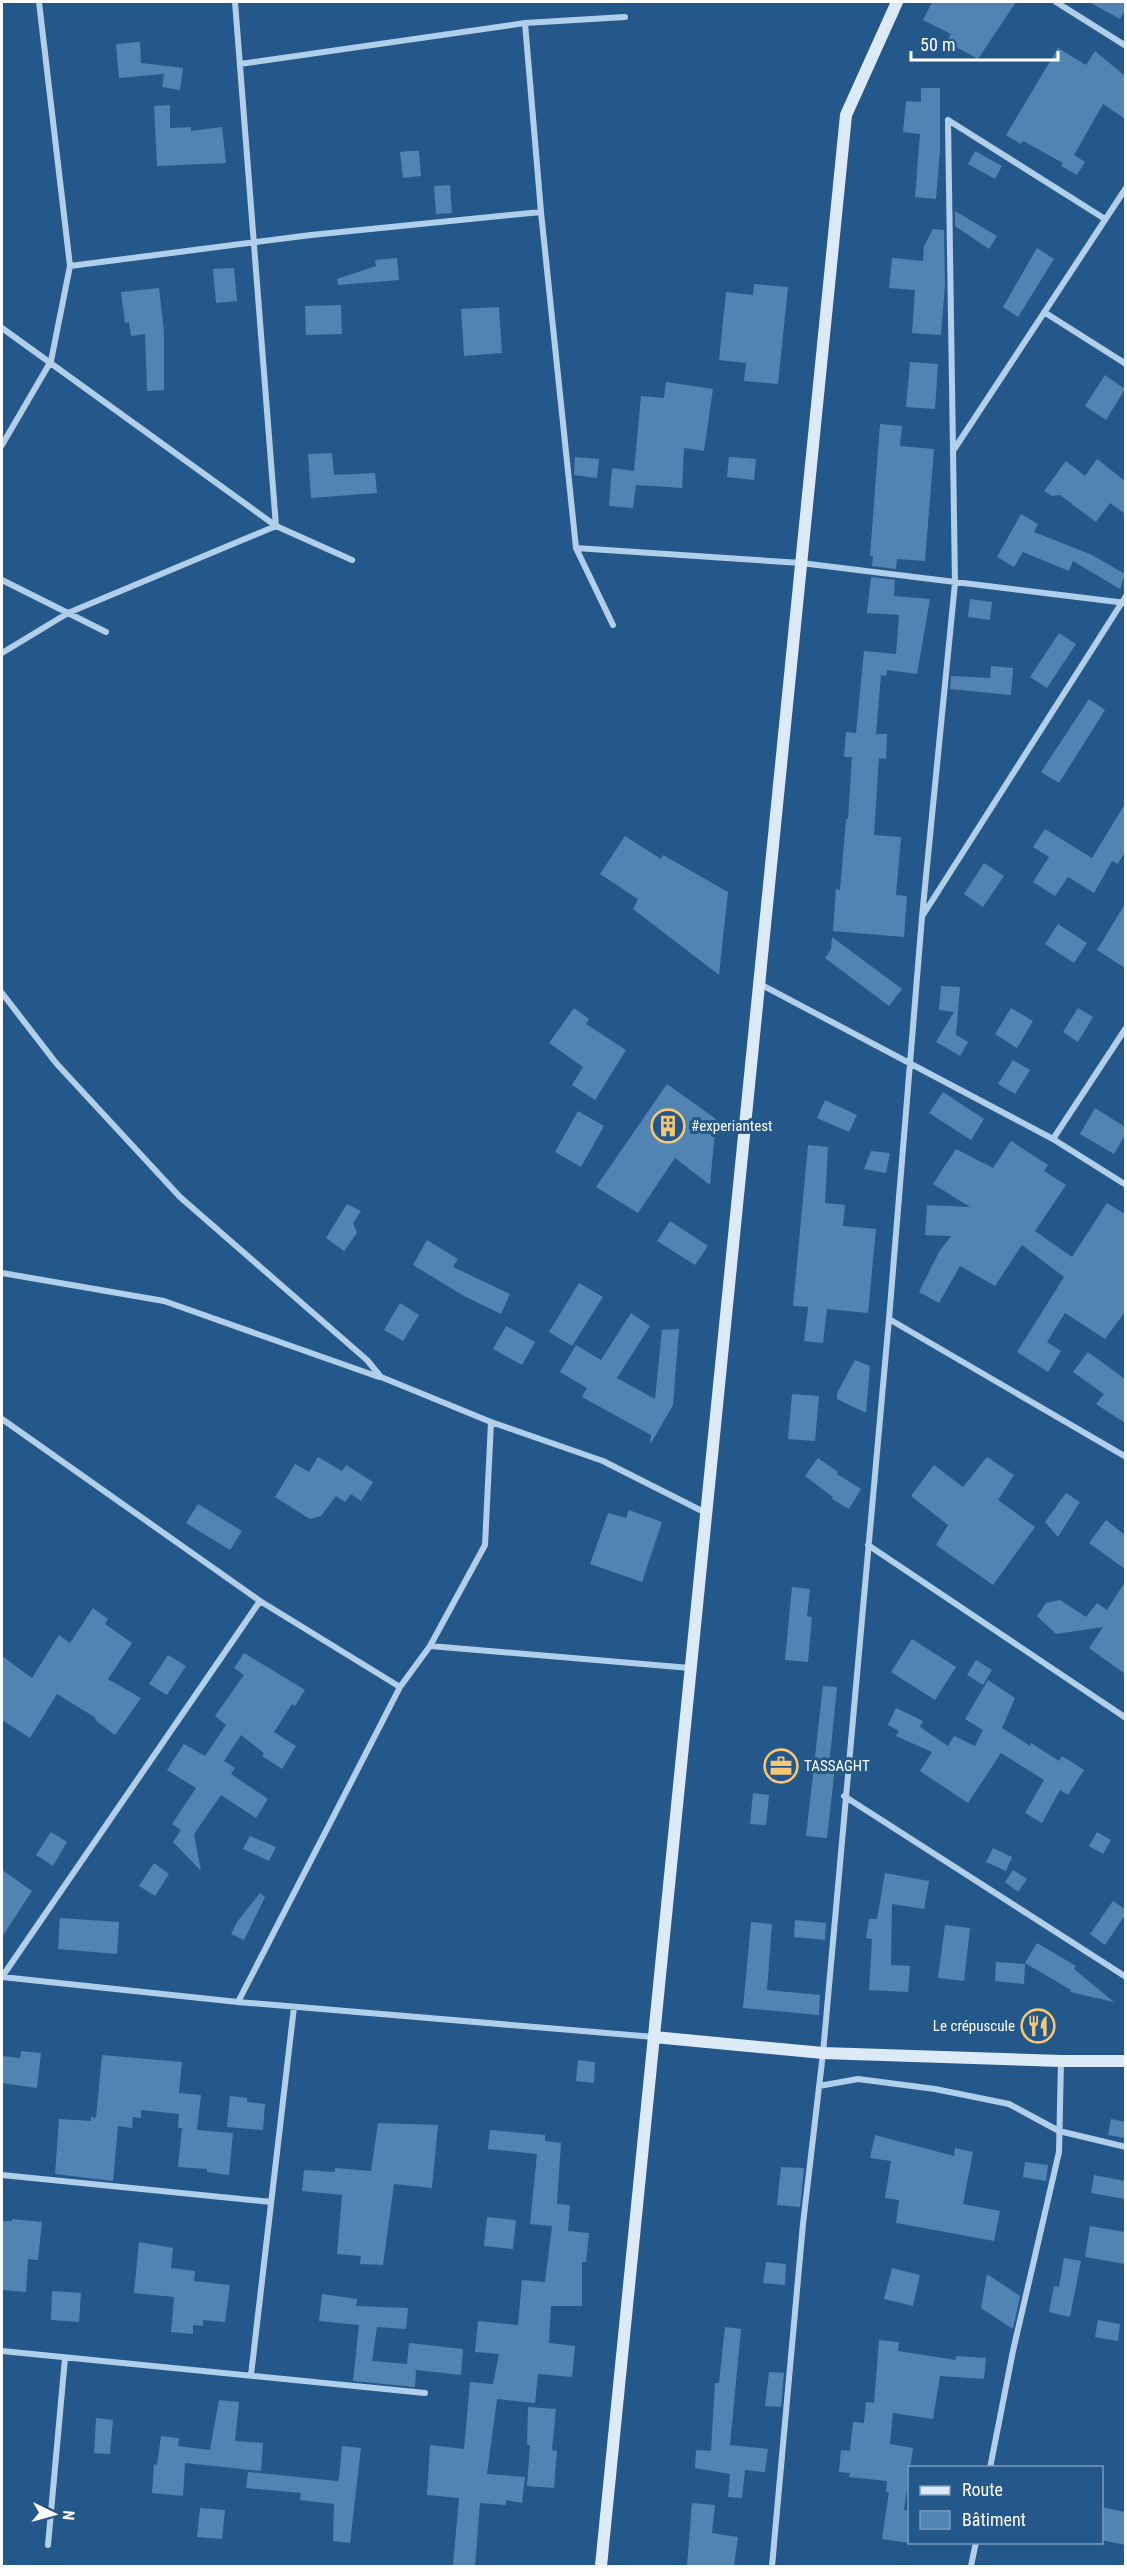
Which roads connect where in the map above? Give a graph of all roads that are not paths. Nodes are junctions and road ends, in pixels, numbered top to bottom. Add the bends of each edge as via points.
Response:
1 (39, 2) edge
2 (235, 2) edge
3 (897, 2) edge
4 (1056, 2) edge
5 (625, 17) dead end
6 (525, 23) junction
7 (1125, 46) edge
8 (240, 64) junction
9 (1125, 188) edge
10 (541, 212) junction
11 (1105, 219) junction
12 (252, 243) junction
13 (70, 266) junction
14 (1044, 312) junction
15 (2, 328) edge
16 (51, 361) junction
17 (1125, 364) edge
18 (2, 446) edge
19 (952, 452) junction
20 (276, 526) junction
21 (576, 549) junction
22 (352, 560) dead end
23 (801, 563) junction
24 (2, 580) edge
25 (955, 583) junction
26 (1124, 600) edge
27 (68, 613) junction
28 (613, 625) dead end
29 (106, 632) dead end
30 (2, 653) edge
31 (922, 917) junction
32 (759, 983) junction
33 (2, 993) edge
34 (1125, 1028) edge
35 (911, 1063) junction
36 (1053, 1139) junction
37 (1125, 1185) edge
38 (2, 1273) edge
39 (889, 1319) junction
40 (381, 1377) junction
41 (2, 1419) edge
42 (491, 1422) junction
43 (1125, 1457) edge
44 (708, 1514) junction
45 (868, 1545) junction
46 (260, 1601) junction
47 (430, 1646) junction
48 (691, 1668) junction
49 (400, 1687) junction
50 (1125, 1718) edge
51 (844, 1796) junction
52 (2, 1977) edge
53 (1125, 1977) edge
54 (238, 2002) junction
55 (294, 2007) junction
56 (654, 2037) junction
57 (823, 2053) junction
58 (1061, 2061) junction
59 (1125, 2061) edge
60 (819, 2086) junction
61 (1059, 2132) junction
62 (1125, 2146) edge
63 (2, 2175) edge
64 (271, 2202) junction
65 (2, 2351) edge
66 (65, 2358) junction
67 (251, 2375) junction
68 (425, 2393) dead end
69 (990, 2466) edge
70 (976, 2544) edge
71 (48, 2545) dead end
72 (601, 2566) edge
73 (772, 2566) edge
74 (971, 2566) edge

1 - 13 street
2 - 8 street
3 - 23 street via 846,115
4 - 7 street
5 - 6 street
6 - 8 street
6 - 10 street
8 - 12 street
9 - 11 street
10 - 12 street
10 - 21 street
11 - 14 street
11 - 19 street via 948,120
12 - 13 street
12 - 20 street
13 - 16 street
14 - 17 street
14 - 19 street
15 - 16 street
16 - 18 street
16 - 20 street
19 - 25 street
20 - 22 street
20 - 27 street
21 - 23 street
21 - 28 street
23 - 25 street
23 - 32 street
24 - 27 street
25 - 26 street
25 - 31 street
26 - 31 street
27 - 29 street
27 - 30 street
31 - 35 street
32 - 35 street
32 - 44 street
33 - 40 street via 56,1063 180,1197 367,1360
34 - 36 street
35 - 36 street
35 - 39 street
36 - 37 street
38 - 40 street via 164,1302
39 - 43 street
39 - 45 street
40 - 42 street
41 - 46 street
42 - 44 street via 603,1461
42 - 47 street via 485,1545
44 - 48 street
45 - 50 street
45 - 51 street
46 - 49 street
46 - 52 street
47 - 48 street
47 - 49 street
48 - 56 street
49 - 54 street
51 - 53 street
51 - 57 street
52 - 54 street
54 - 55 street
55 - 56 street
55 - 64 street
56 - 57 street
56 - 72 street
57 - 58 street
57 - 60 street
58 - 59 street
58 - 61 street
60 - 61 street via 858,2079 935,2089 1009,2104
60 - 73 street
61 - 62 street
61 - 69 street via 1059,2152
63 - 64 street
64 - 67 street
65 - 66 street
66 - 67 street
66 - 71 street
67 - 68 street
70 - 74 street

